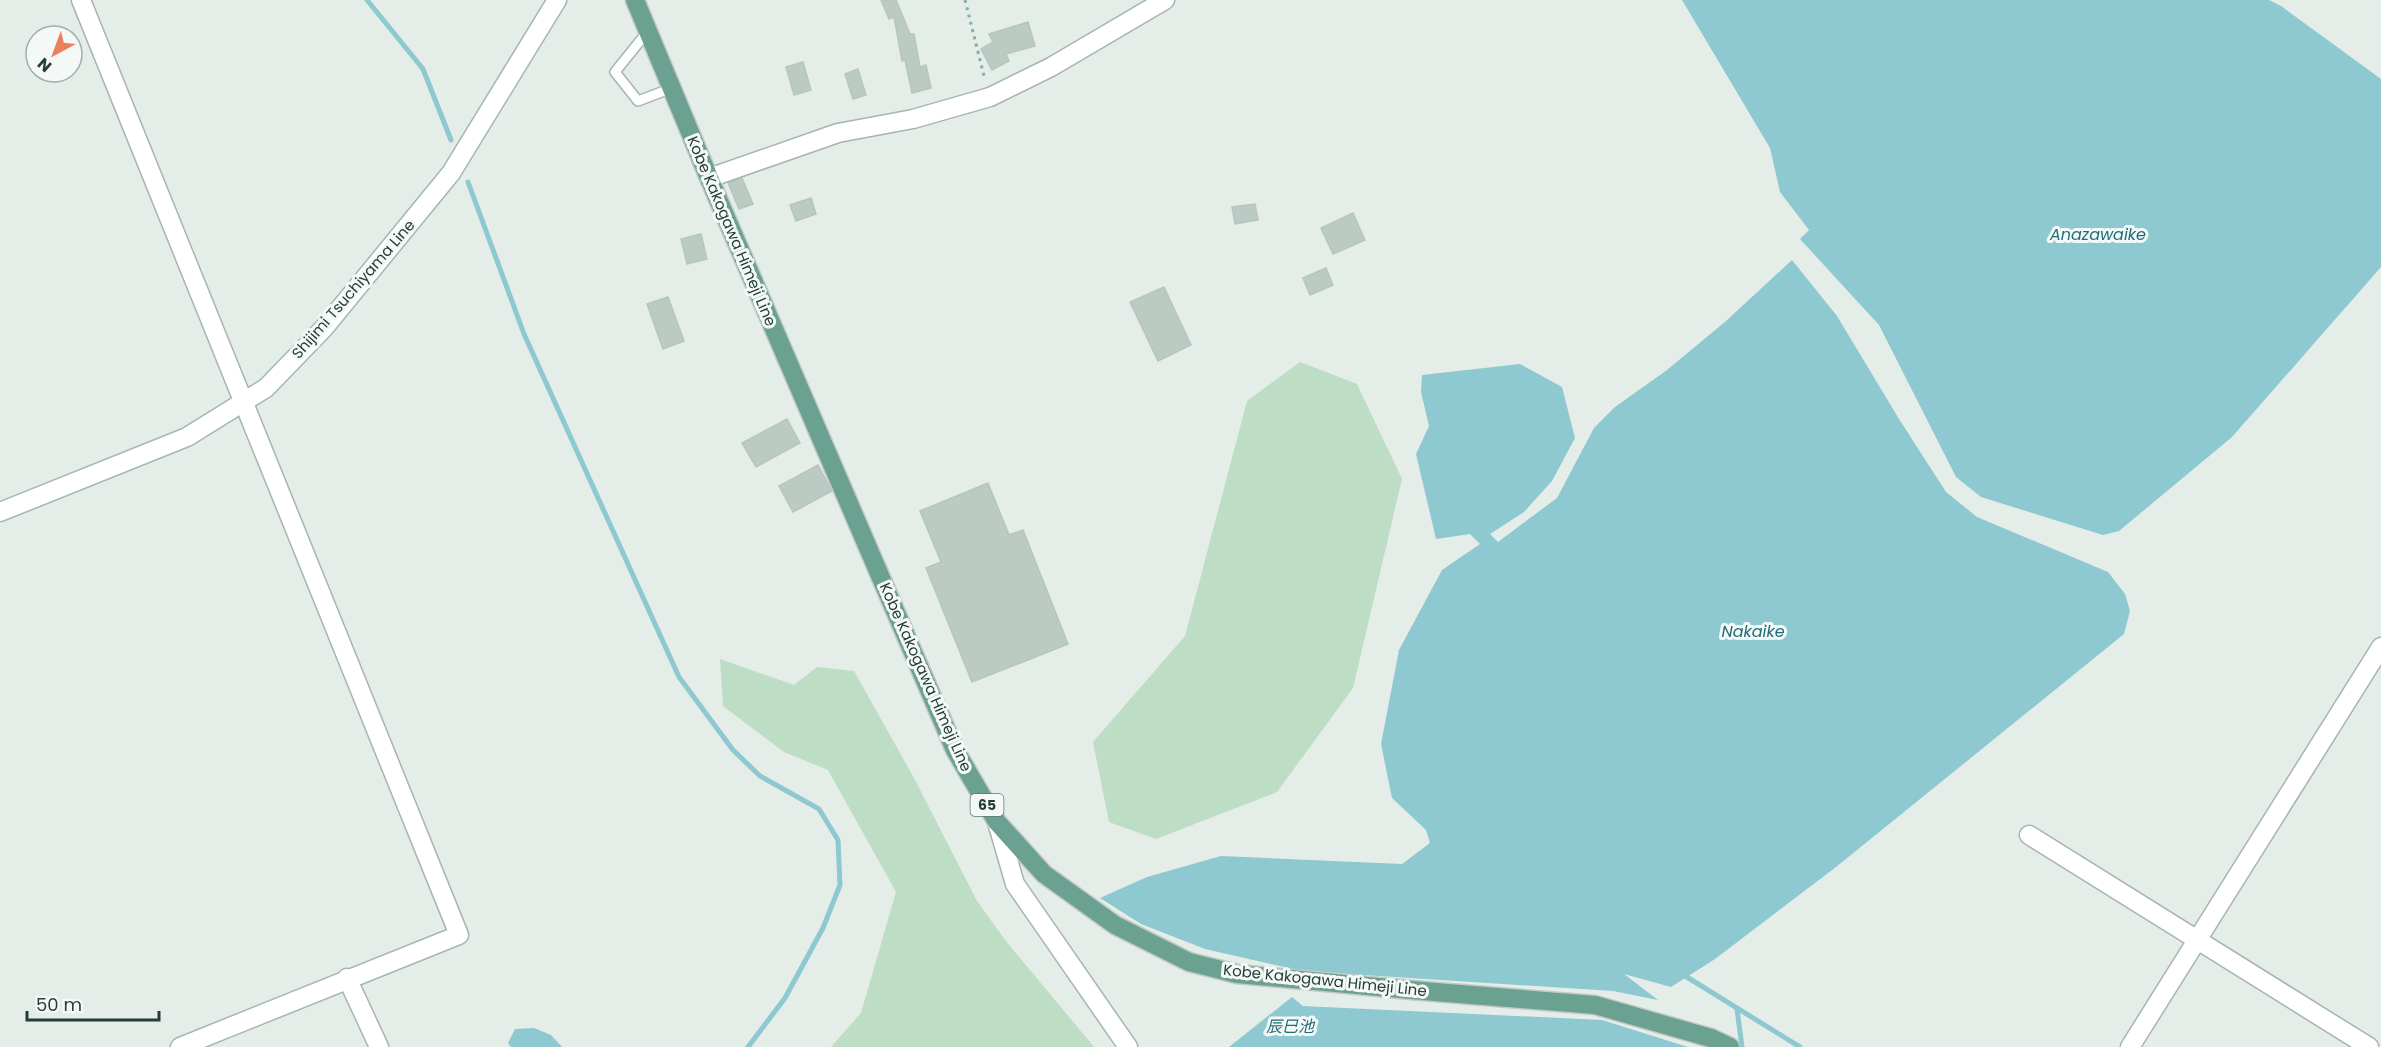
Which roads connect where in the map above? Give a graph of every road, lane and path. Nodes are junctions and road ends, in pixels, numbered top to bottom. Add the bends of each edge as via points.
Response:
1 (81, 0) edge
2 (557, 0) edge
3 (635, 0) edge
4 (965, 0) edge
5 (1165, 0) edge
6 (648, 31) junction
7 (672, 88) junction
8 (990, 97) junction
9 (709, 178) junction
10 (244, 402) junction
11 (0, 513) edge
12 (2381, 647) edge
13 (997, 822) junction
14 (2029, 835) dead end
15 (2197, 938) junction
16 (347, 978) junction
17 (180, 1047) edge
18 (379, 1047) edge
19 (1128, 1047) edge
20 (1730, 1047) edge
21 (2130, 1047) edge
22 (2369, 1047) edge

1 - 10 street
2 - 10 street, Shijimi Tsuchiyama Line via 451,173 324,328 266,388
3 - 6 main road, Kobe Kakogawa Himeji Line / 65
4 - 8 path
5 - 8 street via 1051,67
6 - 7 main road, Kobe Kakogawa Himeji Line / 65
6 - 7 lane via 615,72 638,101
7 - 9 main road, Kobe Kakogawa Himeji Line / 65
8 - 9 street via 913,119 838,134
9 - 13 main road, Kobe Kakogawa Himeji Line / 65 via 955,750
10 - 11 street, Shijimi Tsuchiyama Line via 187,437
10 - 16 street via 459,935
12 - 15 street
13 - 19 street via 1015,884
13 - 20 main road, Kobe Kakogawa Himeji Line / 65 via 1044,874 1079,900 1114,925 1189,962 1237,974 1595,1005
14 - 15 street
15 - 21 street
15 - 22 street
16 - 17 street
16 - 18 street

